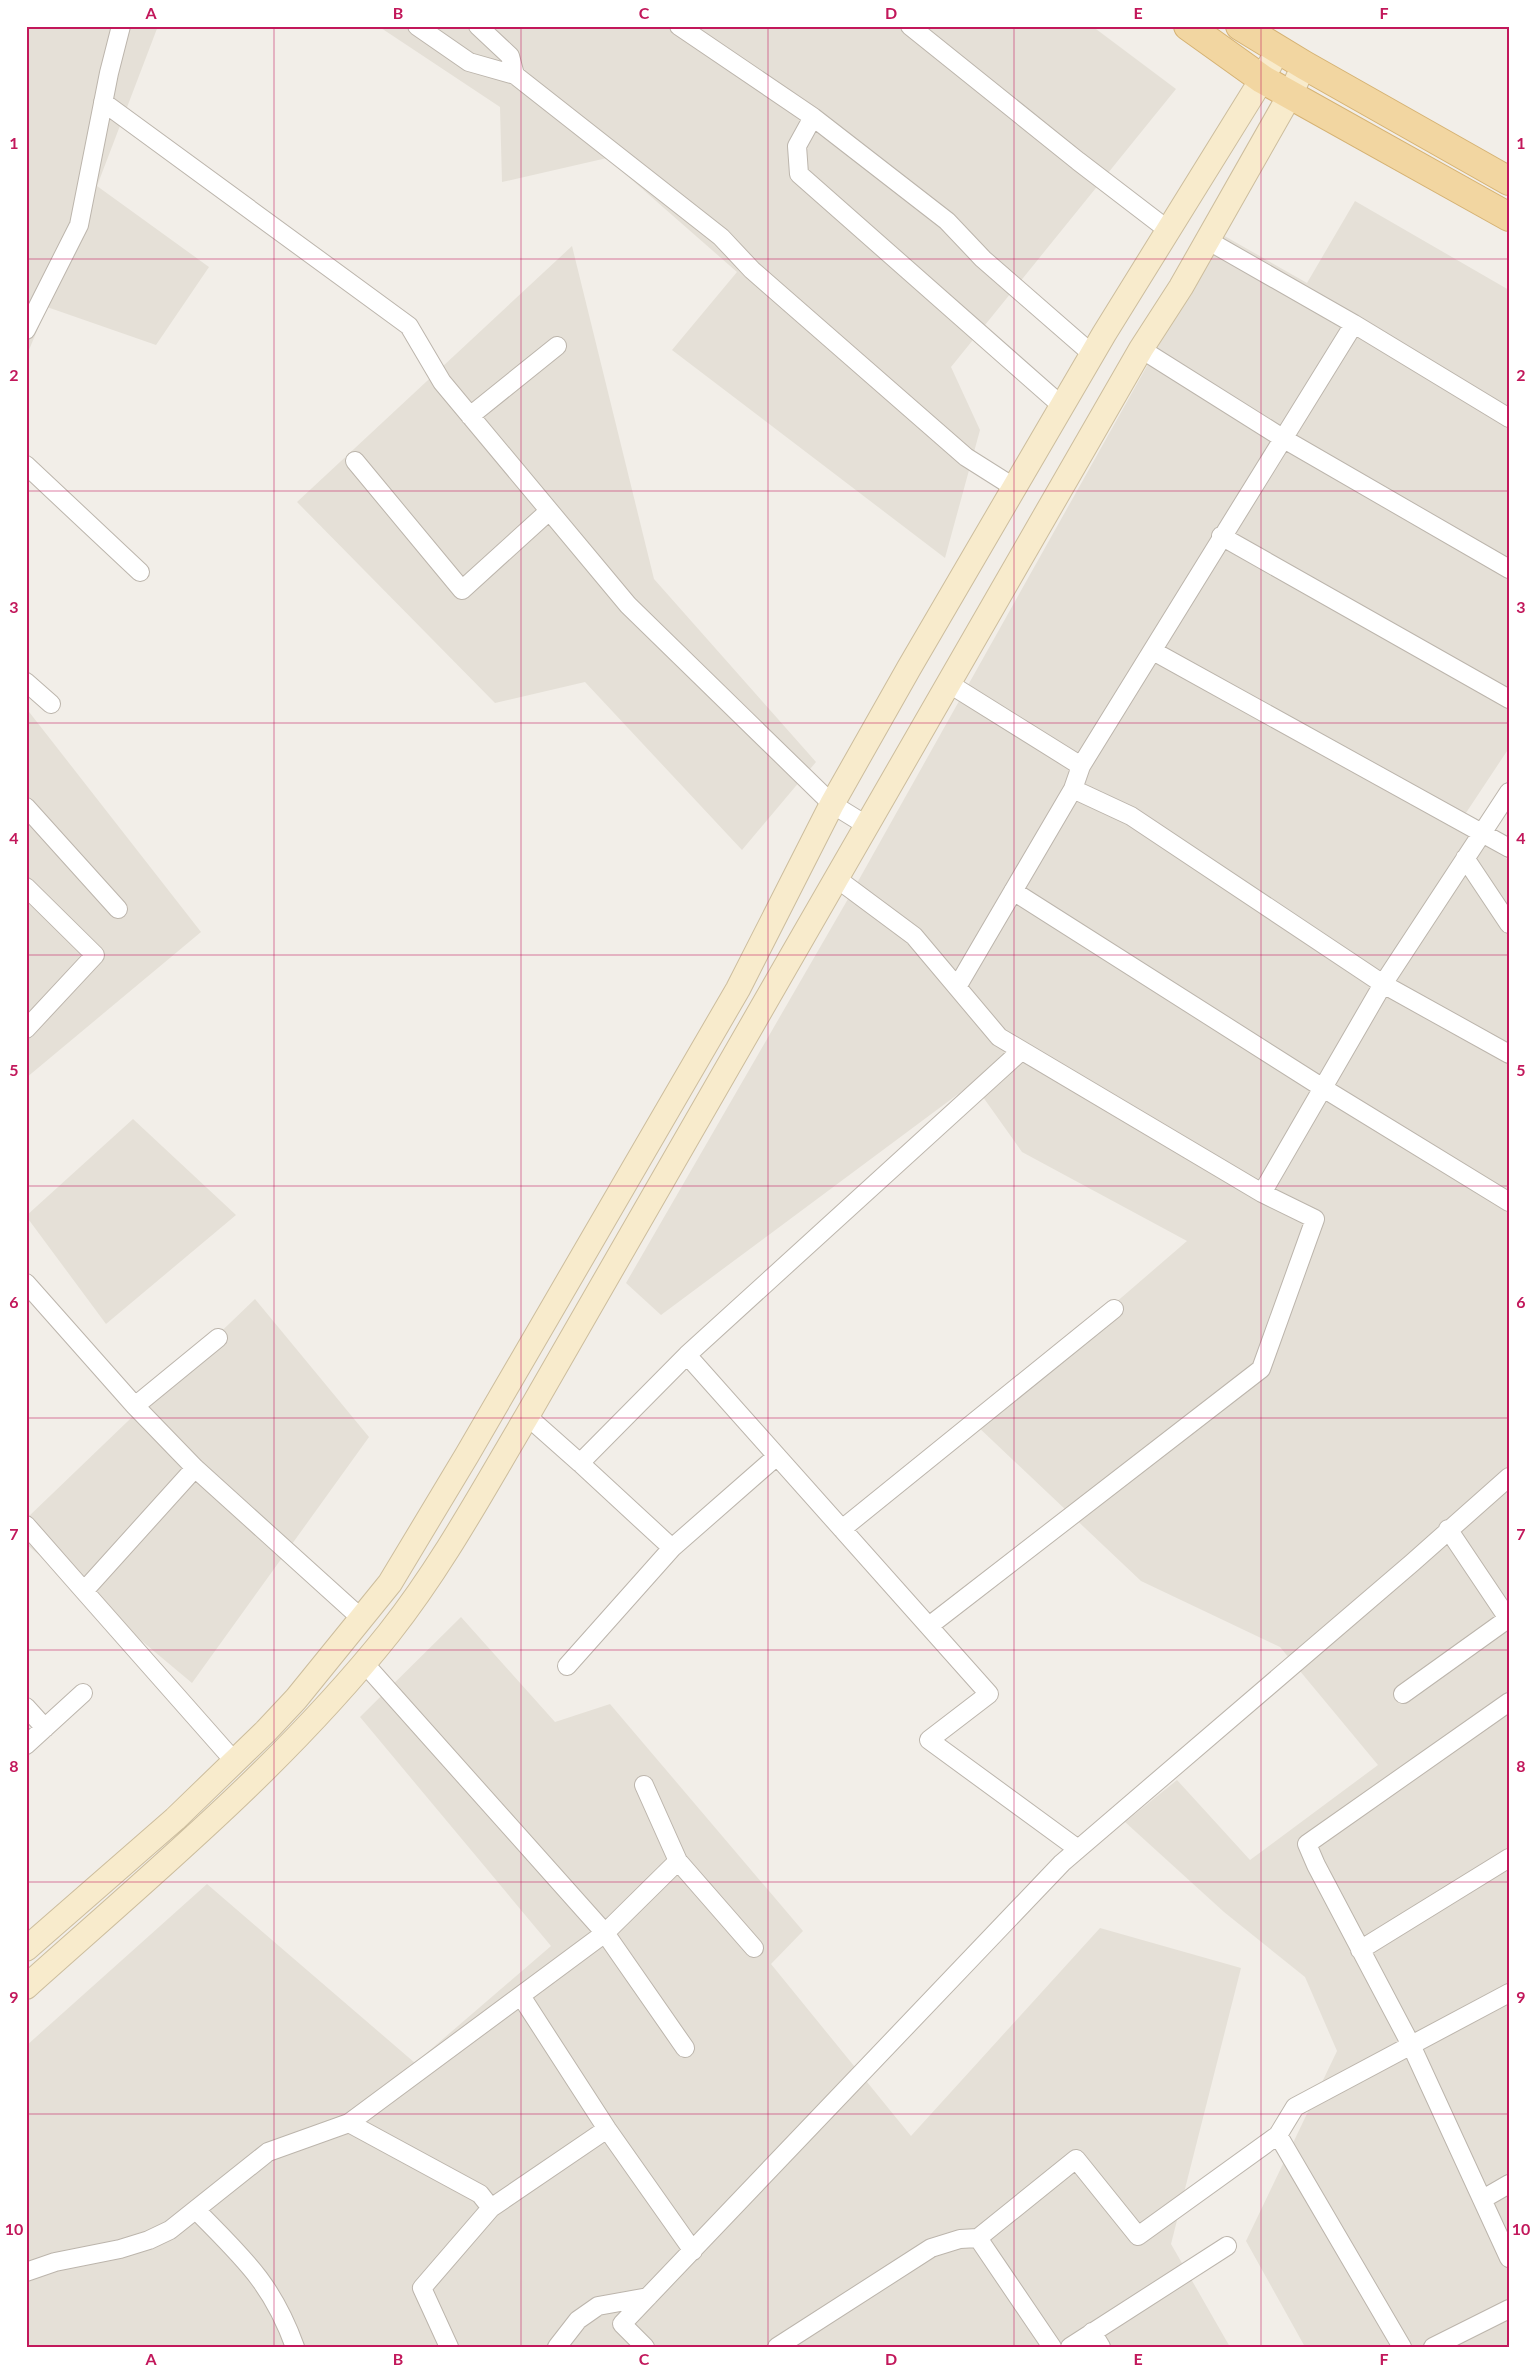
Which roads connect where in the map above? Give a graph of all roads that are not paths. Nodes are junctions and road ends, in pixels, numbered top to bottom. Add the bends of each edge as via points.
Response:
1 (418, 26) edge
2 (478, 26) edge
3 (679, 26) edge
4 (910, 26) edge
5 (1188, 26) edge
6 (115, 28) edge
7 (1243, 29) edge
8 (1278, 50) junction
9 (1228, 55) junction
10 (1304, 65) junction
11 (515, 75) junction
12 (1262, 79) junction
13 (1290, 95) junction
14 (103, 102) junction
15 (813, 116) junction
16 (1509, 181) edge
17 (1509, 217) edge
18 (1168, 230) junction
19 (1207, 240) junction
20 (1354, 324) junction
21 (26, 330) edge
22 (557, 346) dead end
23 (1141, 349) junction
24 (1092, 354) junction
25 (1062, 406) junction
26 (470, 416) junction
27 (1509, 418) edge
28 (1284, 438) junction
29 (355, 461) dead end
30 (26, 464) edge
31 (1015, 488) junction
32 (549, 511) junction
33 (1221, 536) junction
34 (1509, 569) edge
35 (140, 572) dead end
36 (1152, 651) junction
37 (26, 682) edge
38 (948, 683) junction
39 (1509, 699) edge
40 (52, 704) dead end
41 (1081, 766) junction
42 (1073, 789) junction
43 (1509, 792) edge
44 (832, 804) junction
45 (26, 807) edge
46 (866, 824) junction
47 (1482, 834) junction
48 (1509, 848) edge
49 (1465, 858) junction
50 (836, 878) junction
51 (26, 887) edge
52 (1014, 890) junction
53 (118, 909) dead end
54 (1509, 924) edge
55 (1383, 984) junction
56 (957, 987) junction
57 (26, 1030) edge
58 (1021, 1051) junction
59 (1509, 1054) edge
60 (1323, 1088) junction
61 (1262, 1193) junction
62 (1509, 1202) edge
63 (26, 1283) edge
64 (1114, 1309) dead end
65 (218, 1338) dead end
66 (687, 1355) junction
67 (135, 1406) junction
68 (527, 1416) junction
69 (777, 1456) junction
70 (580, 1463) junction
71 (195, 1468) junction
72 (1509, 1477) edge
73 (26, 1525) edge
74 (842, 1529) junction
75 (1448, 1529) junction
76 (672, 1548) junction
77 (84, 1591) junction
78 (362, 1619) junction
79 (1508, 1619) edge
80 (929, 1626) junction
81 (364, 1663) junction
82 (567, 1666) dead end
83 (83, 1693) dead end
84 (1402, 1694) dead end
85 (1509, 1702) edge
86 (26, 1707) edge
87 (45, 1728) junction
88 (26, 1745) edge
89 (235, 1762) junction
90 (644, 1785) dead end
91 (1078, 1849) junction
92 (1509, 1858) edge
93 (678, 1861) junction
94 (605, 1933) junction
95 (28, 1945) edge
96 (754, 1948) dead end
97 (1360, 1950) junction
98 (26, 1987) edge
99 (1509, 1993) edge
100 (521, 1996) junction
101 (1411, 2045) junction
102 (685, 2048) dead end
103 (349, 2124) junction
104 (607, 2129) junction
105 (1278, 2136) junction
106 (1509, 2184) edge
107 (1482, 2199) junction
108 (491, 2208) junction
109 (197, 2211) junction
110 (978, 2238) junction
111 (1227, 2246) dead end
112 (693, 2251) junction
113 (1509, 2258) edge
114 (26, 2272) edge
115 (648, 2297) junction
116 (1509, 2310) edge
117 (803, 2339) edge
118 (1096, 2340) edge
119 (295, 2347) edge
120 (449, 2347) edge
121 (557, 2347) edge
122 (645, 2347) edge
123 (777, 2347) edge
124 (1052, 2347) edge
125 (1070, 2347) edge
126 (1402, 2347) edge
127 (1433, 2347) edge

1 - 11 street via 469,62
2 - 11 street via 510,56
3 - 15 street
4 - 18 street
5 - 9 main road
6 - 14 street
7 - 8 main road
7 - 9 main road
8 - 10 main road
8 - 12 street
9 - 12 main road
10 - 13 street
10 - 16 main road
11 - 31 street via 721,237 752,270 966,457
12 - 13 main road
12 - 18 street
13 - 17 main road
13 - 19 street
14 - 21 street via 79,224
14 - 26 street via 409,326 442,382
15 - 24 street via 947,221 983,259
15 - 25 street via 797,146 799,174
18 - 24 street
19 - 20 street
19 - 23 street
20 - 27 street
20 - 28 street
22 - 26 street
23 - 28 street
23 - 38 street
24 - 25 street
25 - 31 street
26 - 32 street
28 - 33 street
28 - 34 street
29 - 32 street via 462,590
30 - 35 street
31 - 44 street
32 - 44 street via 628,605
33 - 36 street
33 - 39 street
36 - 41 street
36 - 47 street
37 - 40 street
38 - 41 street
38 - 46 street
41 - 42 street
42 - 52 street
42 - 55 street via 1131,816
43 - 47 street
44 - 46 street
44 - 78 street via 738,989 467,1455 390,1582
45 - 53 street
46 - 50 street
47 - 48 street
47 - 49 street
49 - 54 street
49 - 55 street
50 - 56 street via 914,936
50 - 68 street
51 - 57 street via 95,955
52 - 56 street
52 - 60 street
55 - 59 street
55 - 60 street
56 - 58 street via 998,1037
58 - 61 street
58 - 66 street
60 - 61 street
60 - 62 street
61 - 80 street via 1315,1219 1261,1369
63 - 67 street
64 - 74 street
65 - 67 street
66 - 69 street
66 - 70 street
67 - 71 street
68 - 70 street
68 - 81 street via 436,1568
69 - 74 street
69 - 76 street
70 - 76 street
71 - 77 street
71 - 78 street
72 - 75 street
73 - 77 street
74 - 80 street
75 - 79 street
75 - 91 street
76 - 82 street
77 - 89 street
78 - 89 street via 296,1699
79 - 84 street
80 - 91 street via 989,1694 929,1740
81 - 94 street
81 - 98 street via 292,1744 230,1804
83 - 87 street
85 - 97 street via 1308,1844
86 - 87 street
87 - 88 street
89 - 95 street via 175,1819
90 - 93 street
91 - 112 street
92 - 97 street
93 - 94 street
93 - 96 street
94 - 100 street
94 - 102 street
97 - 101 street
99 - 101 street
100 - 103 street
100 - 104 street
101 - 105 street via 1294,2107
101 - 107 street
103 - 108 street via 480,2194
103 - 109 street via 268,2152
104 - 108 street
104 - 112 street
105 - 110 street via 1138,2236 1076,2159
105 - 126 street
106 - 107 street
107 - 113 street
108 - 120 street via 422,2288
109 - 114 street via 150,2240
109 - 119 street via 263,2282 282,2313
110 - 117 street via 960,2239 931,2248
110 - 124 street
111 - 118 street
112 - 115 street
115 - 121 street via 598,2306 578,2320
115 - 122 street via 622,2324
116 - 127 street
117 - 123 street
118 - 125 street

